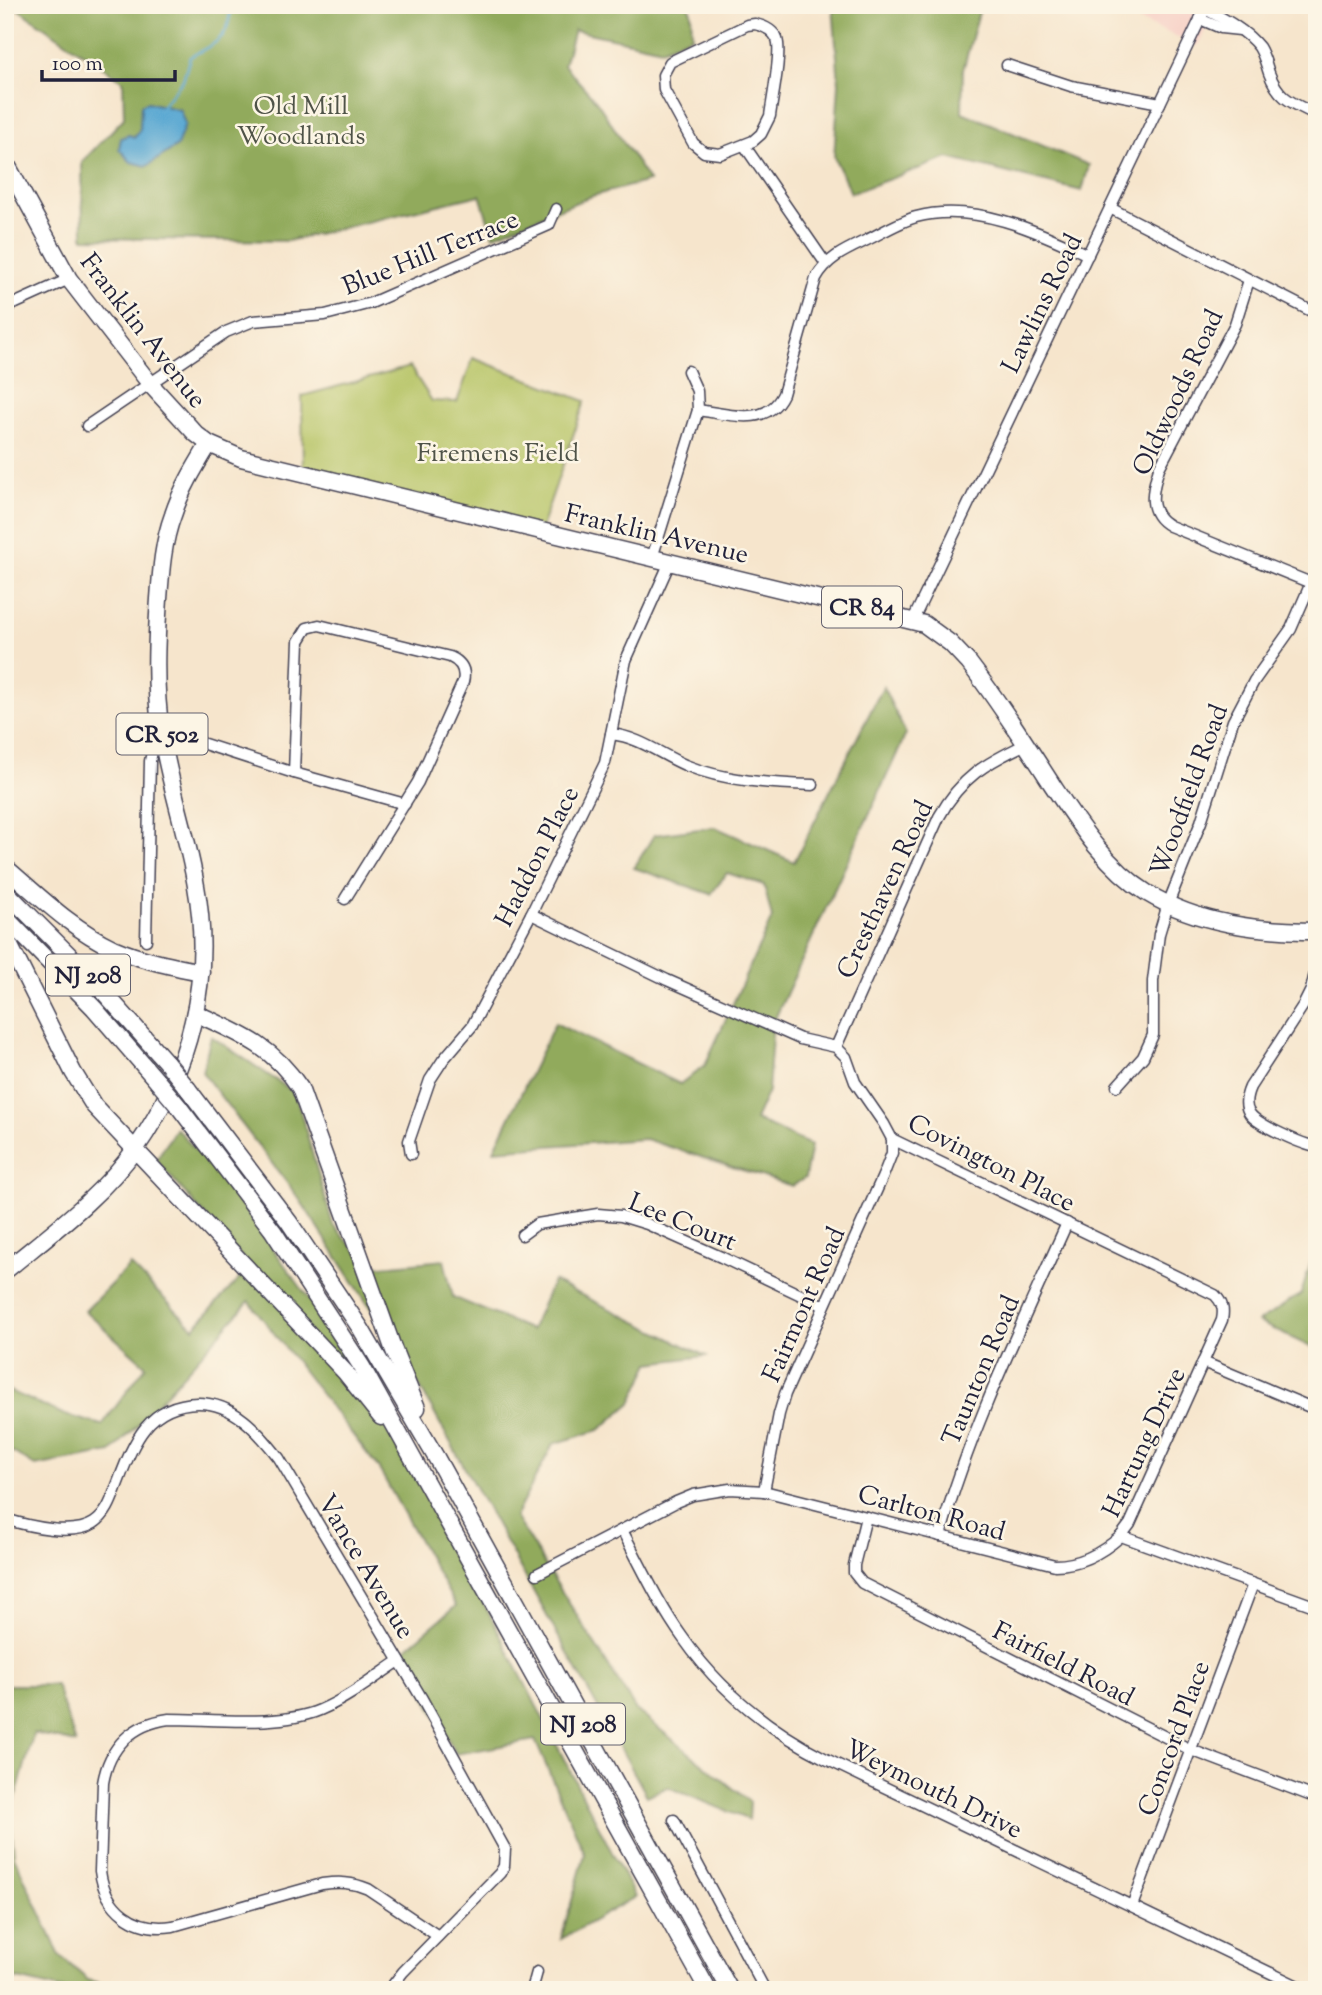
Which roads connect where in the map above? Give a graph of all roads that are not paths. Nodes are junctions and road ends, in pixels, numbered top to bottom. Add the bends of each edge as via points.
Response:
1 (1206, 7) edge
2 (1200, 19) junction
3 (1240, 30) junction
4 (1007, 65) dead end
5 (1160, 103) junction
6 (1317, 116) edge
7 (744, 145) junction
8 (5, 160) edge
9 (1110, 208) junction
10 (556, 209) dead end
11 (1088, 255) junction
12 (826, 264) junction
13 (69, 279) junction
14 (1249, 279) junction
15 (5, 308) edge
16 (1317, 314) edge
17 (688, 371) dead end
18 (151, 385) junction
19 (698, 410) junction
20 (88, 426) dead end
21 (209, 444) junction
22 (652, 558) junction
23 (670, 562) junction
24 (1314, 584) edge
25 (913, 620) junction
26 (161, 730) junction
27 (611, 734) junction
28 (1026, 744) junction
29 (294, 773) junction
30 (813, 785) dead end
31 (405, 804) junction
32 (5, 867) edge
33 (5, 891) edge
34 (345, 899) dead end
35 (1167, 904) junction
36 (531, 914) junction
37 (5, 916) edge
38 (1316, 931) edge
39 (5, 936) edge
40 (146, 940) dead end
41 (1317, 963) edge
42 (201, 972) junction
43 (195, 1013) junction
44 (836, 1046) junction
45 (1117, 1086) dead end
46 (892, 1139) junction
47 (1317, 1147) edge
48 (135, 1150) junction
49 (411, 1154) dead end
50 (1067, 1223) junction
51 (522, 1235) dead end
52 (5, 1271) edge
53 (824, 1306) junction
54 (1203, 1362) junction
55 (1317, 1409) edge
56 (437, 1459) junction
57 (425, 1478) junction
58 (764, 1491) junction
59 (866, 1517) junction
60 (5, 1519) edge
61 (622, 1530) junction
62 (940, 1536) junction
63 (1121, 1536) junction
64 (537, 1574) dead end
65 (1253, 1584) junction
66 (1317, 1607) edge
67 (399, 1661) junction
68 (1191, 1750) junction
69 (1317, 1798) edge
70 (674, 1821) dead end
71 (1132, 1906) junction
72 (438, 1936) junction
73 (537, 1972) dead end
74 (389, 1990) edge
75 (532, 1990) edge
76 (708, 1990) edge
77 (730, 1990) edge
78 (765, 1990) edge
79 (1307, 1990) edge

1 - 2 street, Lawlins Road
1 - 3 street
2 - 3 street
2 - 5 street, Lawlins Road
3 - 6 street via 1262,51 1280,95
4 - 5 street via 1071,86
5 - 9 street, Lawlins Road
7 - 7 street via 767,125 779,47 774,34 755,24 676,58 665,68 662,83 698,148 720,154
7 - 12 street
8 - 13 main road, Franklin Avenue
9 - 11 street, Lawlins Road
9 - 14 street
10 - 18 street, Blue Hill Terrace via 548,225 371,303 325,315 253,321 226,332
11 - 12 street via 993,218 951,213 897,225
11 - 25 street, Lawlins Road
12 - 19 street via 816,278 779,402 767,413 748,416
13 - 15 street
13 - 18 main road, Franklin Avenue
14 - 16 street
14 - 24 street, Oldwoods Road via 1234,324 1159,468 1152,504 1158,518 1170,526
17 - 19 street via 697,391
18 - 20 street, Blue Hill Terrace
18 - 21 main road, Franklin Avenue
19 - 22 street
21 - 22 main road, Franklin Avenue / CR 84 via 249,460
21 - 26 main road, CR 502 via 179,498 162,559 155,650
22 - 23 main road, Franklin Avenue / CR 84
23 - 25 main road, Franklin Avenue / CR 84
23 - 27 street, Haddon Place via 626,660
24 - 35 street, Woodfield Road via 1233,721 1201,822
25 - 28 main road, Franklin Avenue / CR 84 via 937,632 969,663
26 - 29 street
26 - 40 street via 150,761
26 - 42 main road, CR 502 via 199,900
27 - 30 street via 642,742 706,772
27 - 36 street, Haddon Place via 605,763
28 - 35 main road, Franklin Avenue / CR 84 via 1102,853 1132,882
28 - 44 street, Cresthaven Road via 983,766 949,798
29 - 31 street
29 - 31 street via 299,641 307,628 319,625 450,657 461,664 465,676
31 - 34 street
32 - 42 main road via 96,939 142,958
33 - 56 main road, NJ 208, bridge via 167,1063 243,1159 361,1329
35 - 38 main road, Franklin Avenue / CR 84 via 1238,925
35 - 45 street, Woodfield Road via 1154,957 1153,1035 1143,1058
36 - 44 street via 800,1039
36 - 49 street, Haddon Place via 472,1026 430,1080 409,1142
37 - 57 main road, NJ 208, bridge via 158,1082 235,1178 362,1367
38 - 41 street
39 - 48 main road via 79,1084
41 - 47 street via 1304,1004 1250,1087 1246,1101 1255,1119
42 - 43 main road, CR 502
43 - 48 main road, CR 502 via 172,1085
43 - 56 main road via 263,1047 300,1088
44 - 46 street, Covington Place
46 - 50 street, Covington Place
46 - 53 street, Fairmont Road via 888,1165
48 - 52 main road, CR 502 via 93,1197
48 - 57 main road via 351,1379
50 - 54 street, Covington Place via 1220,1299 1222,1320
50 - 62 street, Taunton Road via 981,1414
51 - 53 street, Lee Court via 537,1224 598,1214 621,1216
53 - 58 street, Fairmont Road via 779,1414
54 - 55 street, Hartung Drive
54 - 63 street, Hartung Drive
56 - 77 main road, NJ 208
57 - 76 main road, NJ 208
58 - 59 street, Carlton Road
58 - 61 street, Carlton Road via 730,1489 694,1495
59 - 62 street, Carlton Road
59 - 68 street, Fairfield Road via 854,1566 862,1584
60 - 67 street, Vance Avenue via 67,1530 86,1528 108,1509 132,1446 146,1425 179,1406 218,1406 240,1416 279,1458
61 - 64 street, Carlton Road
61 - 71 street, Weymouth Drive via 682,1638 721,1685 758,1718 826,1759
62 - 63 street, Carlton Road via 1055,1565 1087,1559
63 - 65 street
65 - 66 street
65 - 68 street, Concord Place
67 - 72 street, Vance Avenue via 505,1849 500,1873
67 - 72 street via 336,1702 306,1715 169,1718 135,1730 118,1745 105,1769 100,1871 113,1905 130,1920 151,1927 173,1926 335,1882 368,1889
68 - 69 street, Fairfield Road
68 - 71 street, Concord Place
70 - 78 street
71 - 79 street, Weymouth Drive
72 - 74 street, Vance Avenue
73 - 75 street

